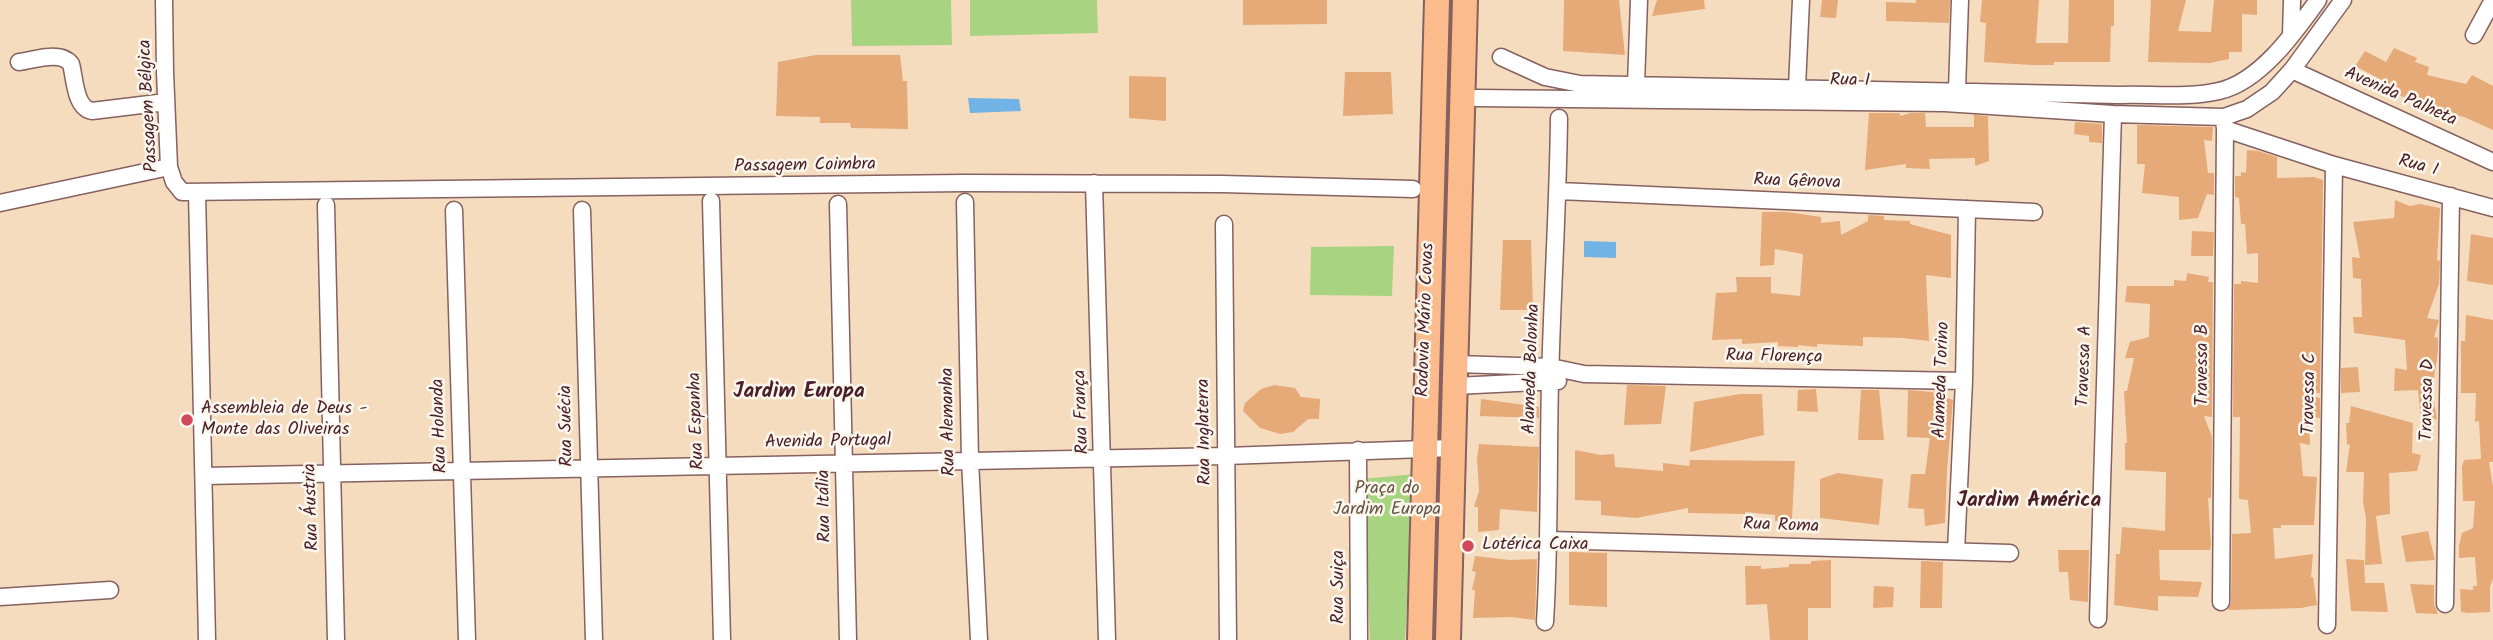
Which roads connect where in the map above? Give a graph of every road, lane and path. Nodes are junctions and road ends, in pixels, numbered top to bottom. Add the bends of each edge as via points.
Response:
1 (164, 0) edge
2 (1420, 0) edge
3 (1437, 0) edge
4 (1465, 0) edge
5 (1480, 0) edge
6 (1639, 0) edge
7 (1801, 0) edge
8 (1960, 0) edge
9 (2292, 0) edge
10 (2318, 0) edge
11 (2343, 0) edge
12 (2493, 0) edge
13 (2474, 35) dead end
14 (2291, 37) junction
15 (1501, 57) dead end
16 (19, 62) dead end
17 (2292, 70) junction
18 (1636, 85) junction
19 (1797, 87) junction
20 (1957, 90) junction
21 (1469, 96) junction
22 (166, 102) junction
23 (2113, 114) junction
24 (1559, 118) dead end
25 (2224, 123) junction
26 (2493, 162) edge
27 (2334, 164) junction
28 (169, 167) junction
29 (1094, 183) junction
30 (1422, 189) junction
31 (1559, 191) junction
32 (197, 192) junction
33 (2451, 196) junction
34 (711, 201) dead end
35 (965, 202) dead end
36 (0, 203) edge
37 (838, 204) dead end
38 (326, 205) dead end
39 (2493, 208) edge
40 (1967, 209) junction
41 (454, 210) dead end
42 (582, 210) dead end
43 (2034, 212) dead end
44 (1224, 224) dead end
45 (1456, 375) junction
46 (1550, 375) junction
47 (1964, 381) junction
48 (1424, 448) junction
49 (1452, 448) junction
50 (1358, 450) junction
51 (1226, 456) junction
52 (1103, 458) junction
53 (970, 460) junction
54 (844, 462) junction
55 (718, 465) junction
56 (588, 467) junction
57 (461, 470) junction
58 (331, 474) junction
59 (204, 476) junction
60 (1550, 540) junction
61 (1956, 551) junction
62 (2011, 553) dead end
63 (110, 590) dead end
64 (0, 597) edge
65 (2221, 602) dead end
66 (2445, 604) dead end
67 (2098, 619) dead end
68 (1545, 622) dead end
69 (2327, 625) dead end
70 (207, 640) edge
71 (336, 640) edge
72 (467, 640) edge
73 (594, 640) edge
74 (722, 640) edge
75 (848, 640) edge
76 (979, 640) edge
77 (1107, 640) edge
78 (1228, 640) edge
79 (1359, 640) edge
80 (1420, 640) edge
81 (1448, 640) edge

1 - 22 street, Passagem Bélgica
2 - 30 main road
3 - 30 main road, Rodovia Mário Covas via 1435,93
4 - 21 main road, Rodovia Mário Covas
5 - 21 main road
6 - 18 street
7 - 19 street
8 - 20 street
9 - 14 street
10 - 14 street
11 - 17 street, Rua I
12 - 13 street
14 - 20 street via 2260,68 2220,91
15 - 18 street via 1561,82
16 - 22 street via 68,59 80,105 86,110
17 - 25 street, Rua I via 2272,92
17 - 26 street, Avenida Palheta
18 - 19 street
19 - 20 street
21 - 23 street, Rua I via 1945,103
21 - 45 main road, Rodovia Mário Covas via 1461,185
22 - 28 street, Passagem Bélgica
23 - 25 street, Rua I
23 - 67 street, Travessa A
24 - 31 street, Alameda Bolonha
25 - 27 street, Rua I
25 - 65 street, Travessa B
27 - 33 street, Rua I
27 - 69 street, Travessa C
28 - 32 street, Passagem Bélgica via 182,191
28 - 36 street
29 - 30 street, Passagem Coimbra
29 - 32 street, Passagem Coimbra
29 - 52 street, Rua França
30 - 48 main road, Rodovia Mário Covas
31 - 40 street, Rua Gênova
31 - 46 street, Alameda Bolonha
32 - 59 street
33 - 39 street, Rua I
33 - 66 street, Travessa D
34 - 55 street, Rua Espanha
35 - 53 street, Rua Alemanha
37 - 54 street, Rua Itália
38 - 58 street, Rua Áustria
40 - 43 street, Rua Gênova
40 - 47 street, Alameda Torino
41 - 57 street, Rua Holanda
42 - 56 street, Rua Suécia
44 - 51 street, Rua Inglaterra
45 - 46 street, Rua Florença
45 - 46 street, Rua Florença
45 - 49 main road, Rodovia Mário Covas
46 - 47 street, Rua Florença
46 - 60 street, Alameda Bolonha
47 - 61 street, Alameda Torino
48 - 49 street, Avenida Portugal
48 - 50 street, Avenida Portugal
48 - 80 main road, Rodovia Mário Covas
49 - 81 main road, Rodovia Mário Covas
50 - 51 street, Avenida Portugal
50 - 79 street, Rua Suiça
51 - 52 street, Avenida Portugal
51 - 78 street, Rua Inglaterra
52 - 53 street, Avenida Portugal
52 - 77 street, Rua França
53 - 54 street, Avenida Portugal
53 - 76 street, Rua Alemanha
54 - 55 street, Avenida Portugal
54 - 75 street, Rua Itália
55 - 56 street, Avenida Portugal
55 - 74 street, Rua Espanha
56 - 57 street, Avenida Portugal
56 - 73 street, Rua Suécia
57 - 58 street, Avenida Portugal
57 - 72 street, Rua Holanda
58 - 59 street, Avenida Portugal
58 - 71 street, Rua Áustria
59 - 70 street
60 - 61 street, Rua Roma
60 - 68 street, Alameda Bolonha
61 - 62 street, Rua Roma
63 - 64 street

